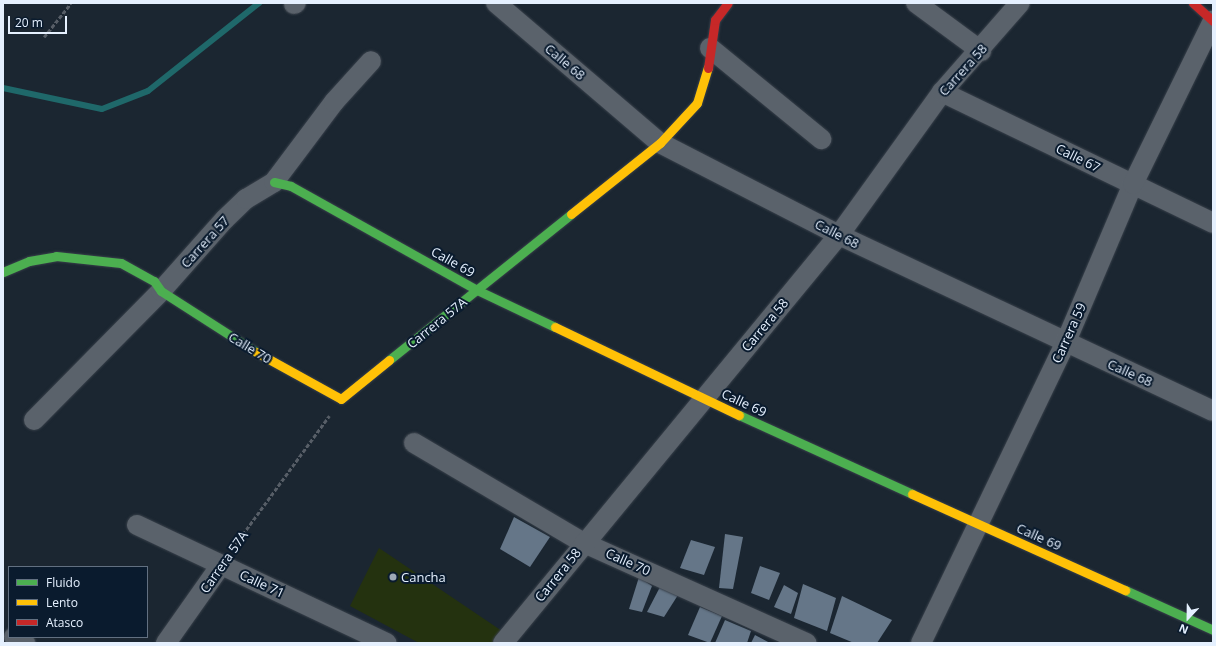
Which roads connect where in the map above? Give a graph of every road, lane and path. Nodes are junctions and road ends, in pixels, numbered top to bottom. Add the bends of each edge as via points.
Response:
1 (71, 3) edge
2 (496, 3) edge
3 (728, 3) edge
4 (916, 3) edge
5 (1020, 3) edge
6 (1193, 3) edge
7 (1213, 21) edge
8 (44, 37) dead end
9 (710, 48) junction
10 (981, 51) junction
11 (371, 61) dead end
12 (942, 92) junction
13 (821, 139) dead end
14 (660, 143) junction
15 (274, 182) junction
16 (1133, 184) junction
17 (1213, 223) edge
18 (839, 236) junction
19 (3, 272) edge
20 (477, 290) junction
21 (161, 291) junction
22 (1065, 344) junction
23 (341, 399) junction
24 (703, 399) junction
25 (1213, 411) edge
26 (34, 420) dead end
27 (414, 443) dead end
28 (975, 523) junction
29 (137, 525) dead end
30 (584, 543) junction
31 (221, 565) junction
32 (1213, 630) edge
33 (166, 643) edge
34 (387, 643) edge
35 (503, 643) edge
36 (807, 643) edge
37 (921, 643) edge

1 - 8 path
2 - 14 street, Calle 68
3 - 9 street, Carrera 57A via 715,20
4 - 10 street
5 - 10 street, Carrera 58
6 - 7 street
7 - 16 street, Carrera 59
9 - 13 street
9 - 14 street, Carrera 57A via 706,82 697,103
10 - 12 street, Carrera 58
11 - 15 street, Carrera 57 via 334,102
12 - 16 street, Calle 67
12 - 18 street, Carrera 58
14 - 18 street, Calle 68
14 - 20 street, Carrera 57A
15 - 20 street, Calle 69 via 292,186
15 - 21 street, Carrera 57 via 246,199 225,219
16 - 17 street, Calle 67
16 - 22 street, Carrera 59
18 - 22 street, Calle 68
18 - 24 street, Carrera 58
19 - 21 street, Calle 70 via 43,257 79,256 121,263 154,281
20 - 23 street, Carrera 57A
20 - 24 street, Calle 69
21 - 23 street, Calle 70 via 250,349
21 - 26 street, Carrera 57
22 - 25 street, Calle 68
22 - 28 street, Carrera 59
23 - 31 path, Carrera 57A
24 - 28 street, Calle 69
24 - 30 street, Carrera 58
27 - 30 street, Calle 70
28 - 32 street, Calle 69
28 - 37 street, Carrera 59
29 - 31 street, Calle 71
30 - 35 street, Carrera 58
30 - 36 street, Calle 70
31 - 33 street, Carrera 57A
31 - 34 street, Calle 71

